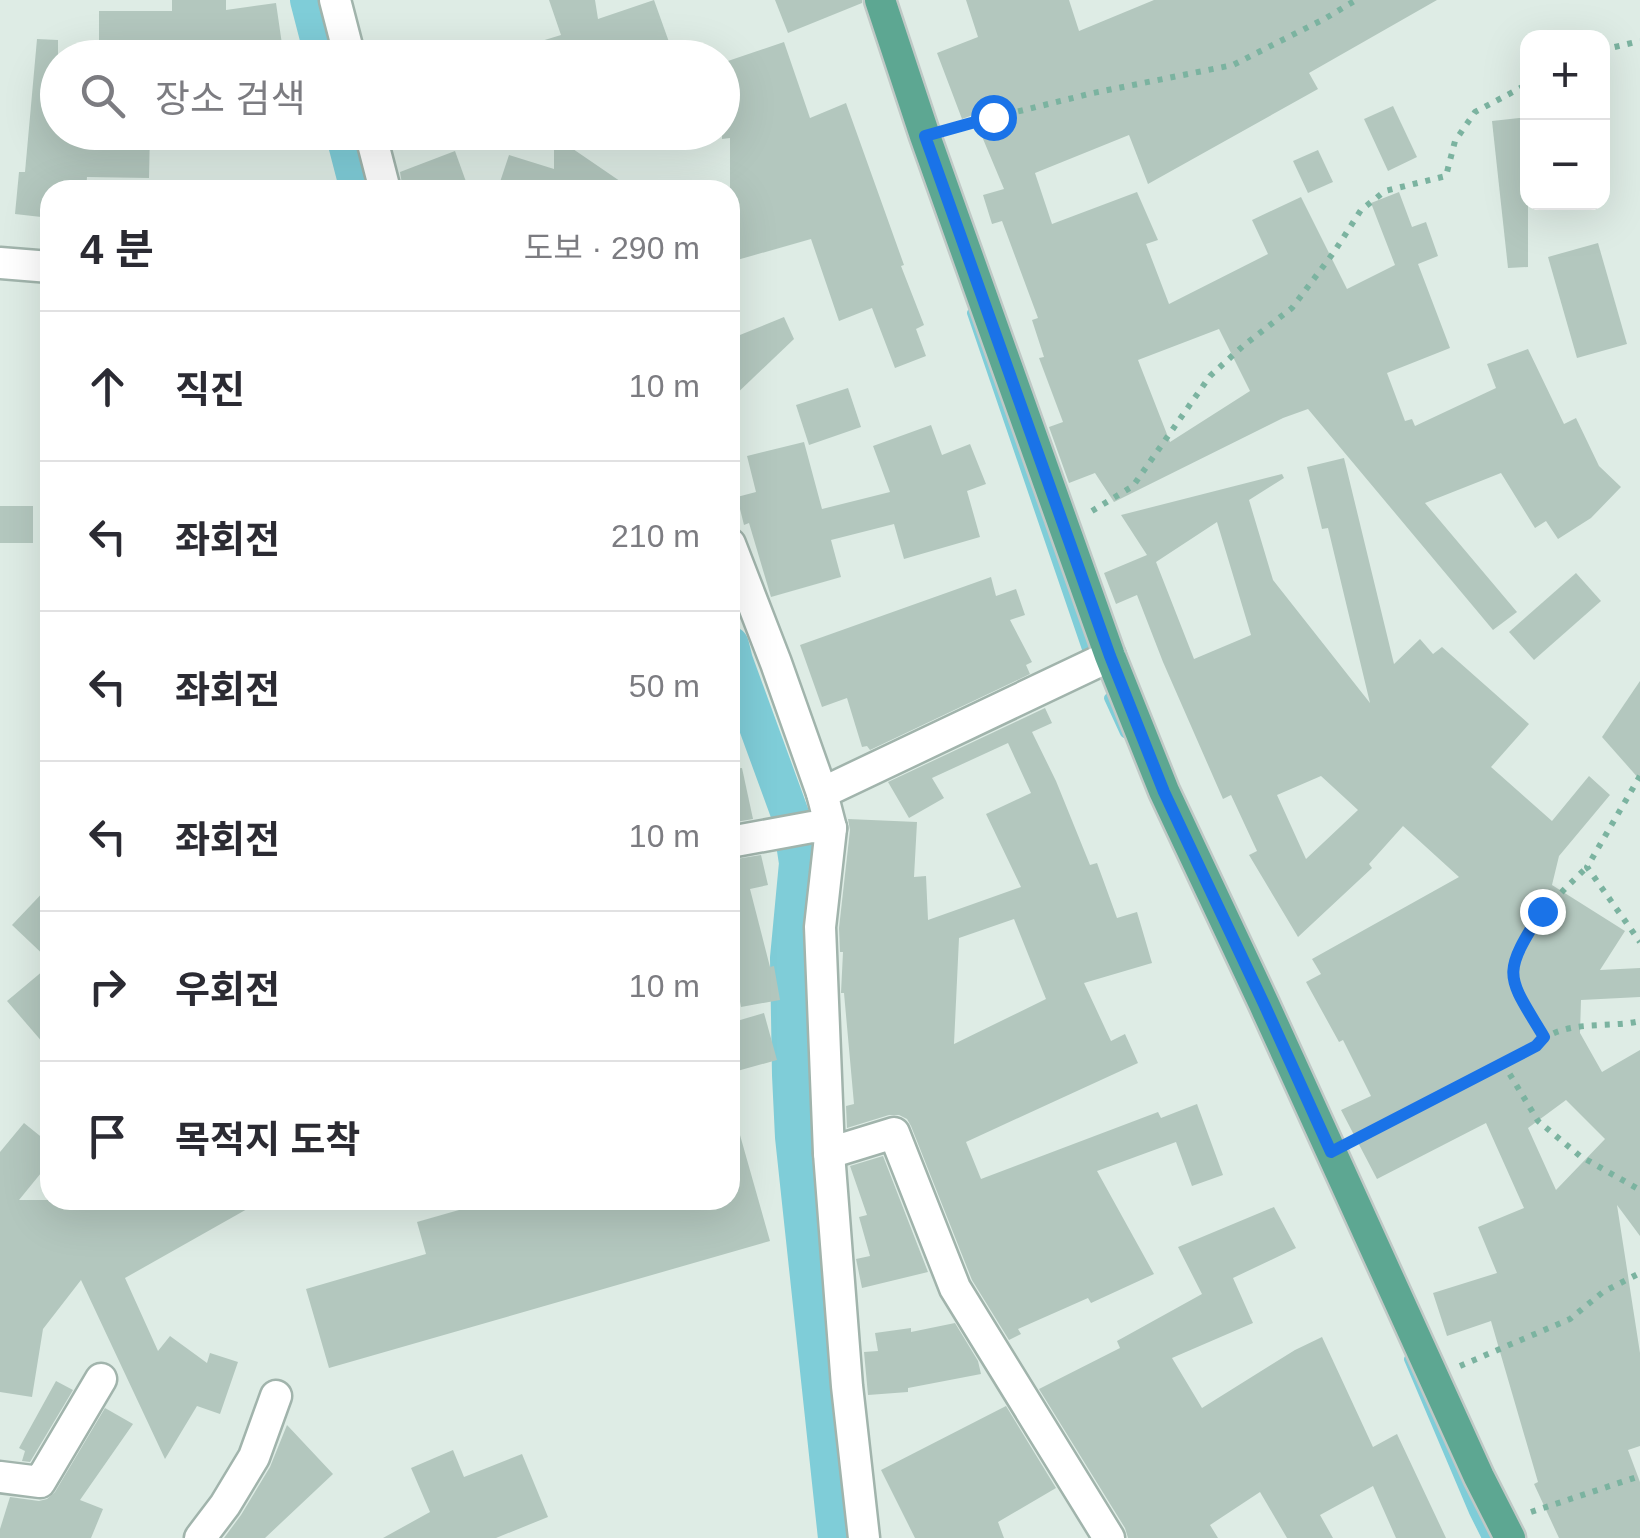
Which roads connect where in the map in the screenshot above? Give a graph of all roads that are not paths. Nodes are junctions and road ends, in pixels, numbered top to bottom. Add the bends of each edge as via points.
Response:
1 (335, 0) edge
2 (880, 0) edge
3 (345, 40) edge
4 (375, 150) edge
5 (382, 180) edge
6 (0, 263) edge
7 (40, 266) edge
8 (740, 571) edge
9 (1110, 656) junction
10 (822, 793) junction
11 (821, 828) junction
12 (740, 840) edge
13 (829, 1153) junction
14 (101, 1380) dead end
15 (276, 1396) dead end
16 (0, 1477) edge
17 (1506, 1530) edge
18 (200, 1538) edge
19 (864, 1538) edge
20 (1109, 1538) edge

1 - 3 street
2 - 9 main road
4 - 5 street
6 - 7 street
8 - 10 street
9 - 10 street
9 - 17 main road via 1164,792
10 - 11 street
11 - 12 street
11 - 13 street
13 - 19 street
13 - 20 street via 894,1132 956,1288
14 - 16 street via 40,1482
15 - 18 street via 254,1457

